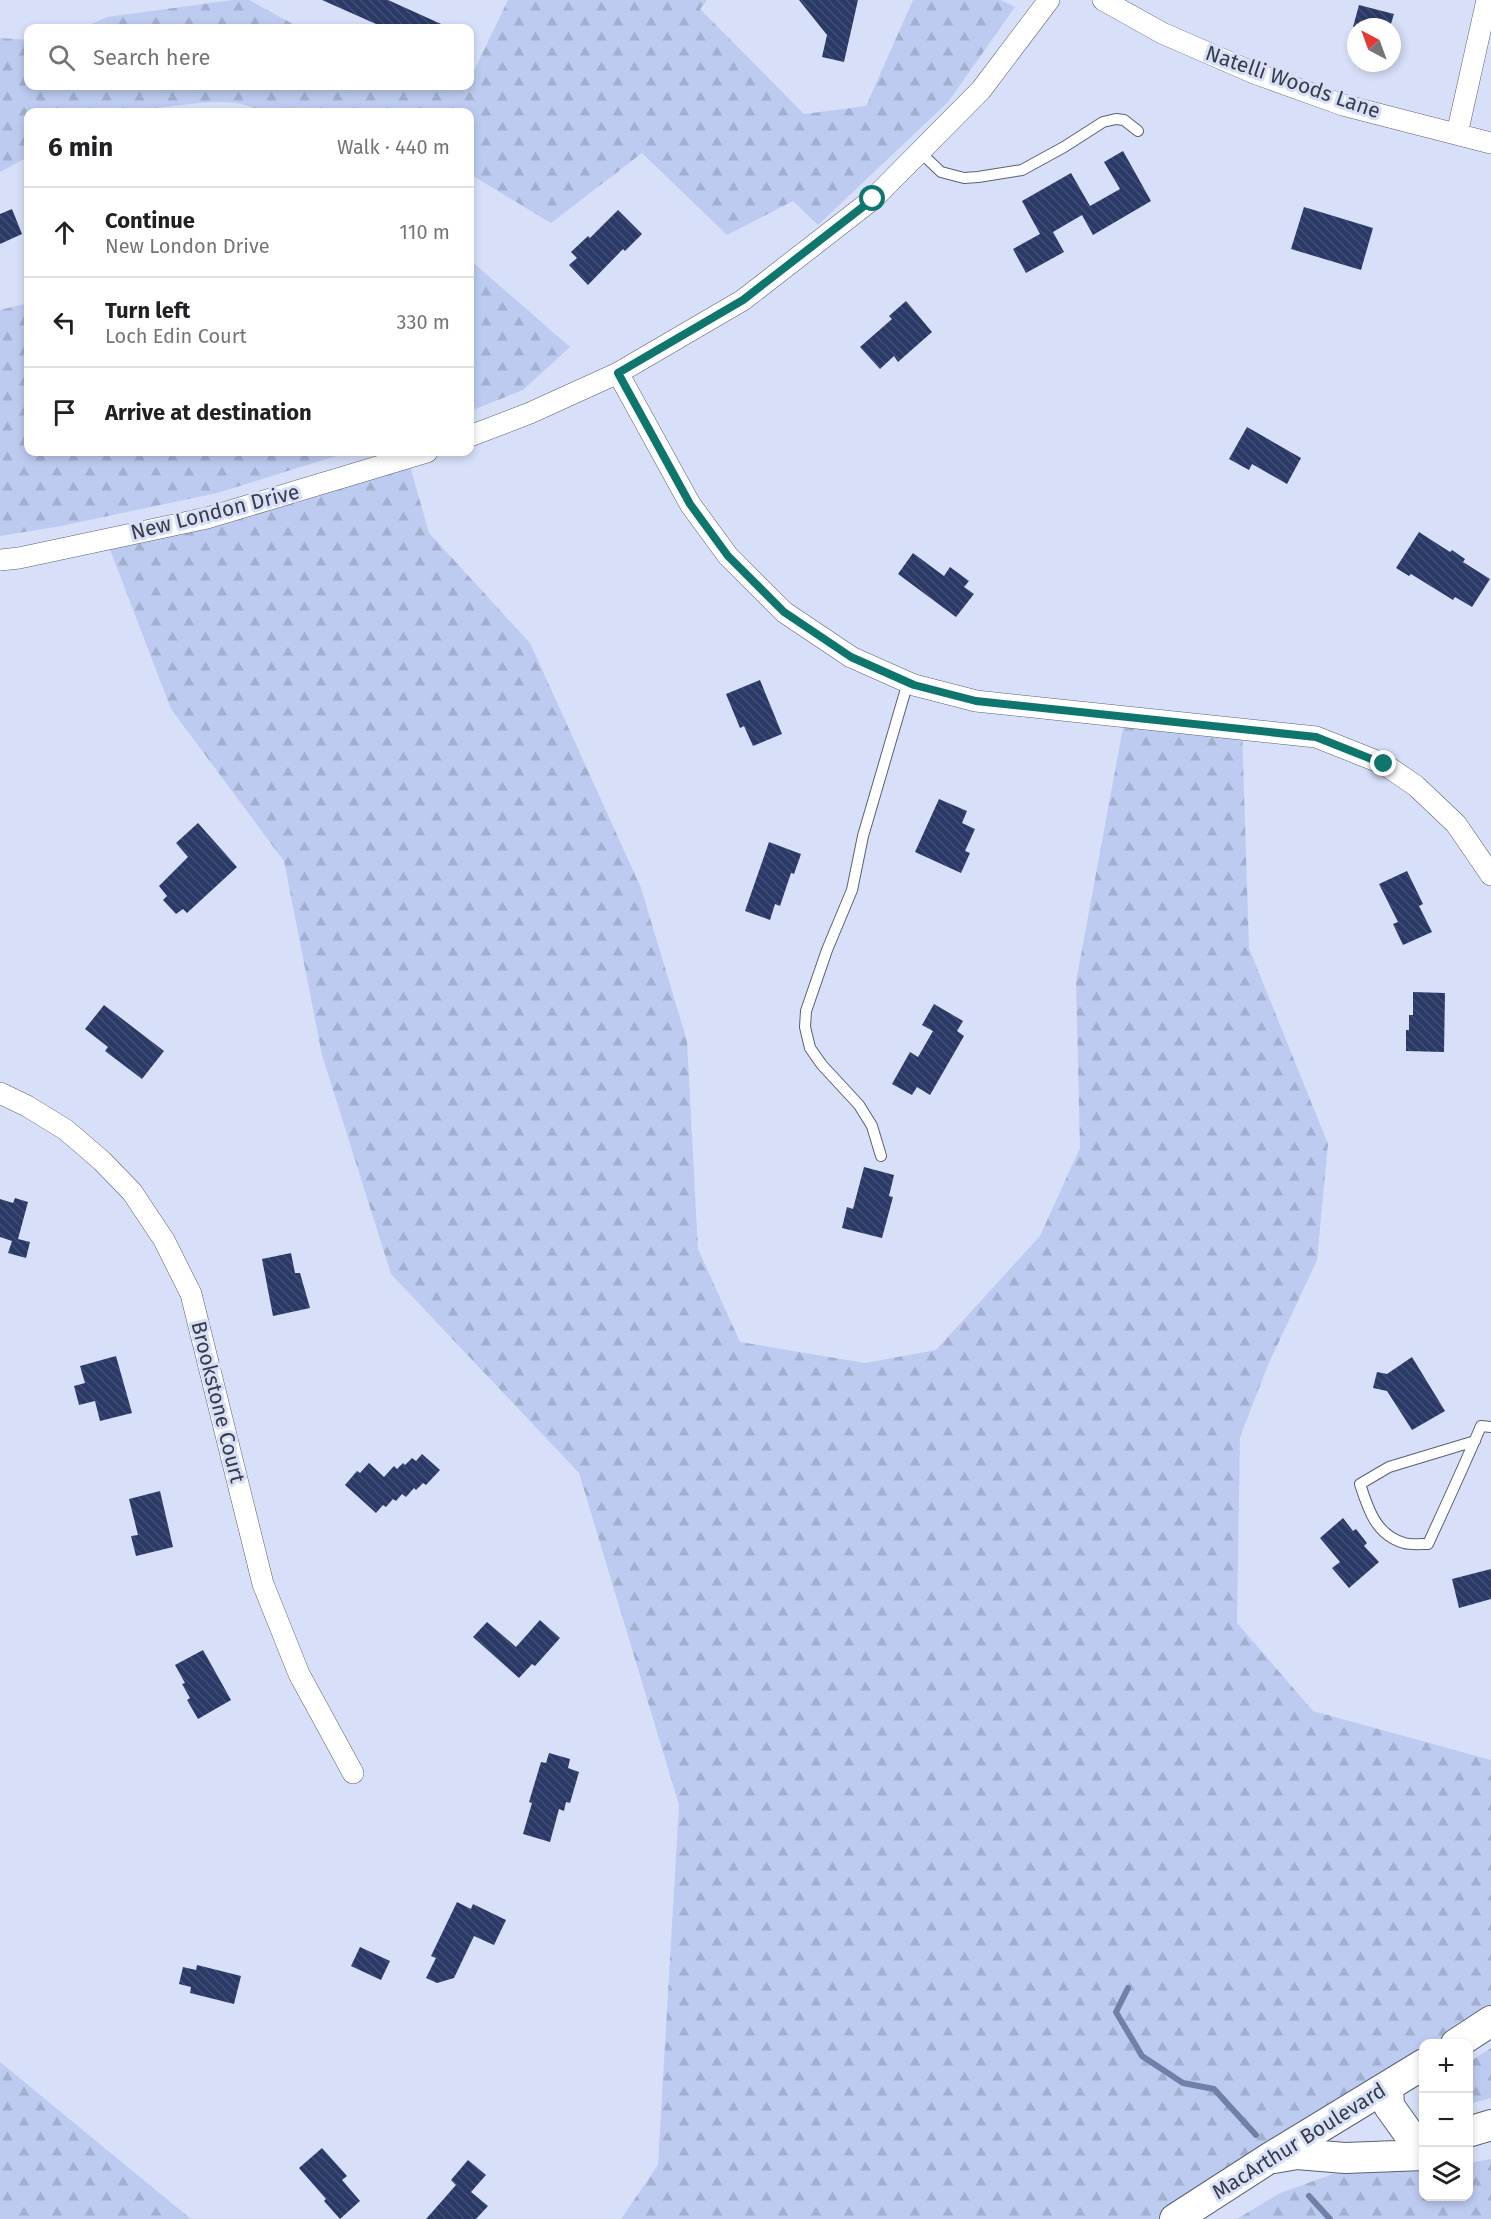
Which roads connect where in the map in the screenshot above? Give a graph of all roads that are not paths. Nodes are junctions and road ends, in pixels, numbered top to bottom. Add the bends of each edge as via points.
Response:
1 (1049, 0) edge
2 (1103, 0) edge
3 (1486, 0) edge
4 (1138, 132) dead end
5 (1457, 134) junction
6 (1491, 143) edge
7 (920, 152) junction
8 (618, 373) junction
9 (474, 434) edge
10 (415, 456) edge
11 (0, 560) edge
12 (908, 682) junction
13 (1491, 875) edge
14 (0, 1093) edge
15 (881, 1156) dead end
16 (1491, 1427) edge
17 (1475, 1441) junction
18 (353, 1773) dead end
19 (1491, 2021) edge
20 (1462, 2039) edge
21 (1419, 2067) edge
22 (1388, 2086) junction
23 (1419, 2117) edge
24 (1491, 2125) edge
25 (1473, 2130) edge
26 (1419, 2141) edge
27 (1491, 2143) edge
28 (1473, 2148) edge
29 (1419, 2156) edge
30 (1268, 2159) junction
31 (1175, 2219) edge

1 - 7 street via 981,90
2 - 5 street, Natelli Woods Lane via 1162,33 1254,73 1343,105
3 - 5 street
4 - 7 lane via 1124,120 1103,122 1022,170 978,177 941,172
5 - 6 street, Natelli Woods Lane
7 - 8 street via 873,199 743,300
8 - 9 street
8 - 12 street via 690,504 728,556 784,612 851,657
10 - 11 street, New London Drive via 207,518
12 - 13 street via 976,701 1316,737 1384,764 1416,786 1456,824
12 - 15 lane via 863,836 852,890 806,1011 805,1027 810,1048 872,1126
14 - 18 street, Brookstone Court via 66,1130 102,1161 132,1192 164,1240 192,1294 263,1584 299,1674
16 - 17 lane via 1481,1426
17 - 17 lane via 1428,1544 1404,1543 1380,1530 1368,1510 1360,1484 1389,1467
19 - 20 main road
21 - 22 main road, MacArthur Boulevard
22 - 23 main road via 1403,2095
22 - 26 main road via 1389,2106 1409,2134
22 - 30 main road, MacArthur Boulevard
24 - 25 main road
27 - 28 main road
29 - 30 main road via 1345,2158 1297,2154
30 - 31 main road, MacArthur Boulevard

